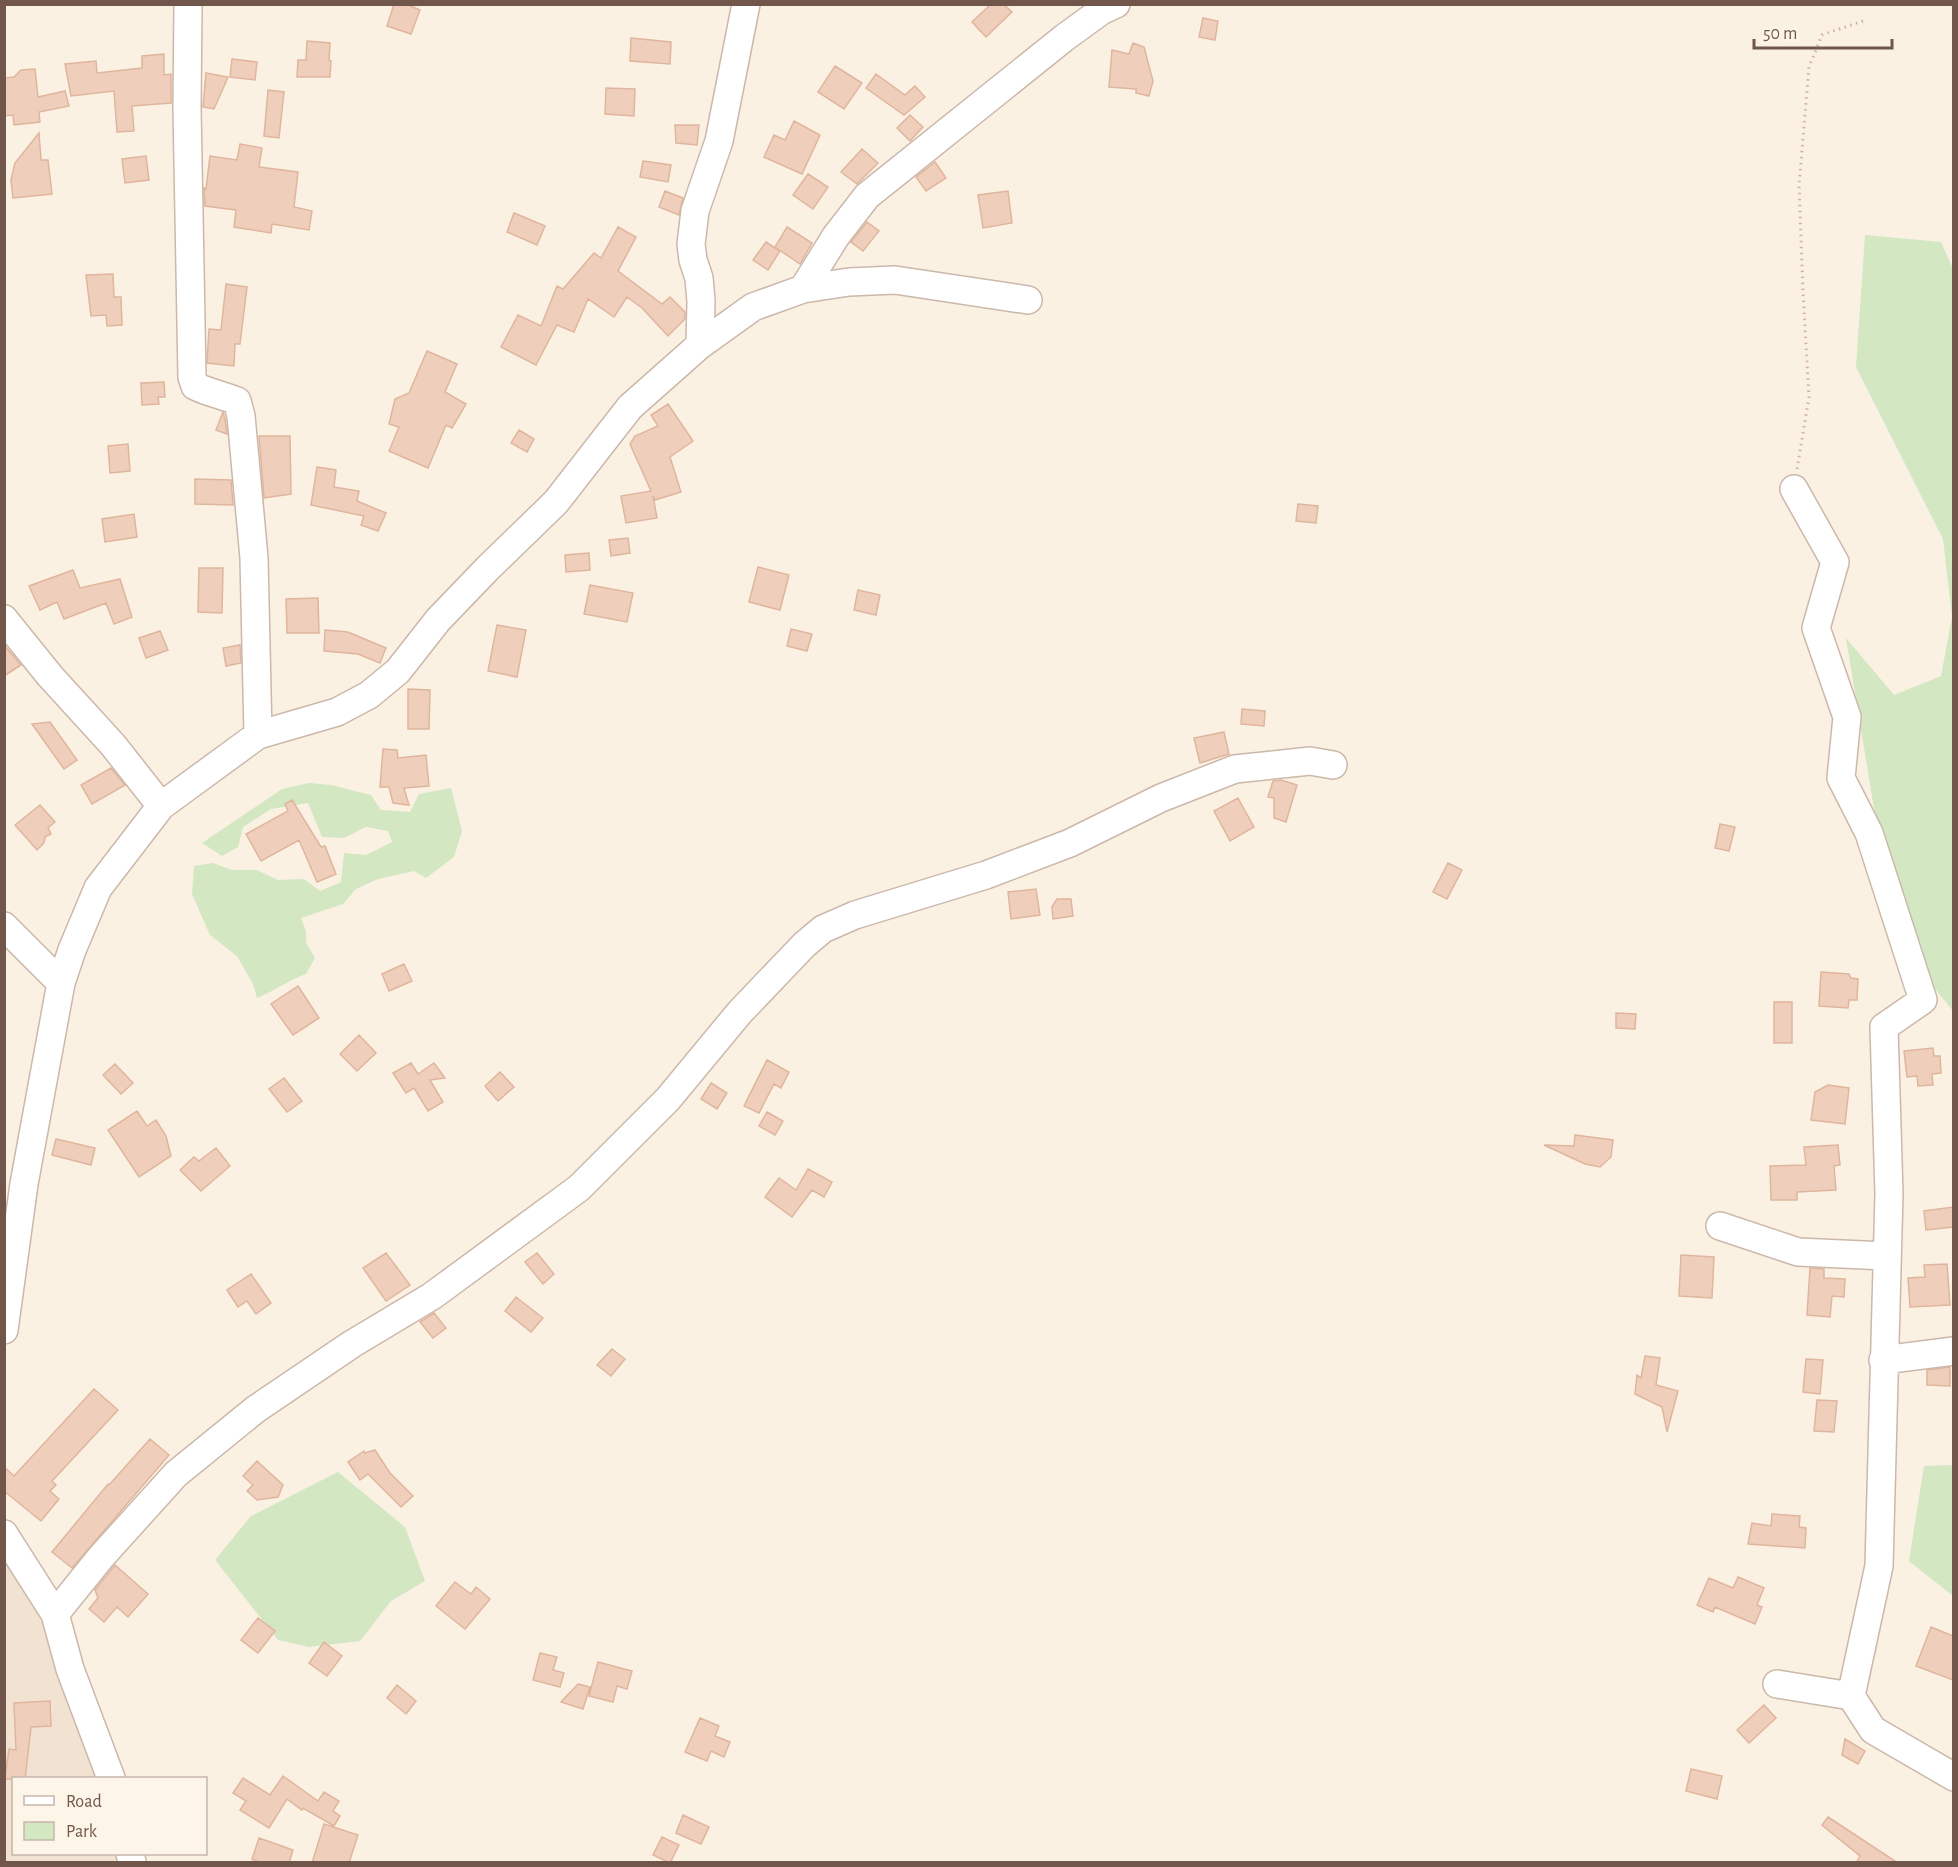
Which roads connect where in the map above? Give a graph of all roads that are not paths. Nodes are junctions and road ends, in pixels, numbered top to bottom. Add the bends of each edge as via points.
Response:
1 (188, 4) edge
2 (746, 4) edge
3 (1116, 4) edge
4 (803, 290) junction
5 (1028, 300) dead end
6 (700, 345) junction
7 (1794, 489) road end
8 (4, 619) edge
9 (258, 735) junction
10 (1333, 765) dead end
11 (161, 806) junction
12 (4, 926) edge
13 (61, 983) junction
14 (1720, 1226) dead end
15 (1886, 1256) junction
16 (4, 1330) edge
17 (1953, 1351) edge
18 (1883, 1360) junction
19 (4, 1534) edge
20 (55, 1614) junction
21 (1777, 1684) dead end
22 (1851, 1696) junction
23 (110, 1777) edge
24 (1953, 1777) edge

1 - 9 street via 192,377 195,386 237,401 241,416 254,558
2 - 6 street via 719,141 695,211 691,244 699,278
3 - 4 street via 1064,38 867,196 836,236
4 - 5 street via 849,282 896,280
4 - 6 street via 753,307
6 - 9 street via 630,407 556,502 446,612 398,671 369,695 337,712
7 - 15 street via 1835,562 1816,628 1847,717 1841,778 1869,833 1923,1000 1884,1027
8 - 11 street
9 - 11 street
10 - 20 street via 1310,761 1235,768 1161,798 1070,843 823,929 740,1012 668,1099 579,1188 432,1296 256,1409 184,1467 144,1507
11 - 13 street via 98,888
12 - 13 street
13 - 16 street via 24,1184
14 - 15 street via 1798,1251
15 - 18 street
17 - 18 street
18 - 22 street via 1879,1566
19 - 20 street
20 - 23 street via 70,1669
21 - 22 street
22 - 24 street via 1873,1730

